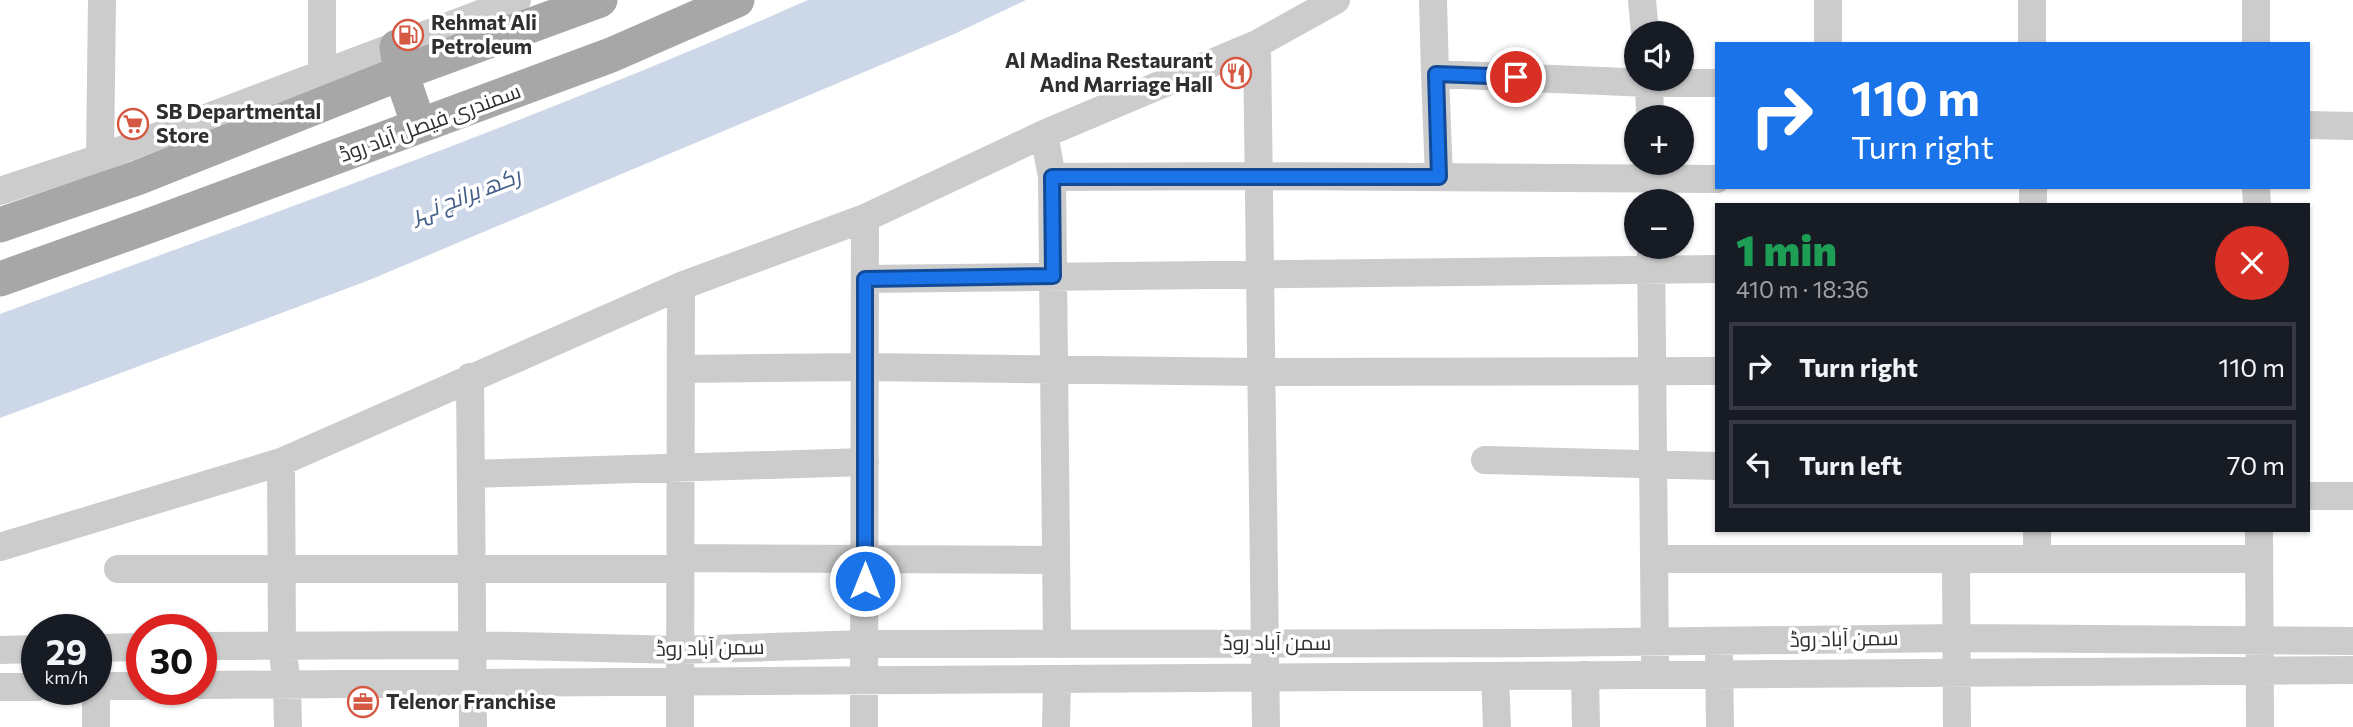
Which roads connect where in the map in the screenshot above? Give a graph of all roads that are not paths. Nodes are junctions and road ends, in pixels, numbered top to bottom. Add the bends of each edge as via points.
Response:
1 (102, 0) edge
2 (321, 0) edge
3 (600, 0) edge
4 (737, 0) edge
5 (1336, 0) edge
6 (1433, 0) edge
7 (1642, 0) edge
8 (1828, 0) edge
9 (2032, 0) edge
10 (2256, 0) edge
11 (513, 1) edge
12 (1644, 21) edge
13 (1828, 42) edge
14 (2032, 42) edge
15 (2256, 42) edge
16 (1257, 44) junction
17 (399, 60) junction
18 (322, 74) junction
19 (1436, 74) junction
20 (1624, 80) edge
21 (1694, 82) edge
22 (1715, 83) edge
23 (2310, 125) edge
24 (419, 126) junction
25 (2353, 126) edge
26 (1044, 134) junction
27 (100, 158) junction
28 (1257, 176) junction
29 (1052, 177) junction
30 (1439, 177) junction
31 (1715, 179) edge
32 (1650, 181) edge
33 (0, 191) edge
34 (865, 218) junction
35 (0, 225) edge
36 (1628, 259) edge
37 (1651, 259) edge
38 (1656, 259) edge
39 (1715, 270) edge
40 (1258, 275) junction
41 (1053, 276) junction
42 (0, 279) edge
43 (865, 279) junction
44 (681, 286) junction
45 (864, 367) junction
46 (681, 369) junction
47 (1054, 370) junction
48 (1652, 371) junction
49 (1715, 371) edge
50 (1260, 372) junction
51 (470, 377) junction
52 (1485, 460) dead end
53 (281, 462) junction
54 (865, 462) junction
55 (1653, 466) junction
56 (1715, 466) edge
57 (680, 468) junction
58 (471, 474) junction
59 (2310, 496) edge
60 (2353, 496) edge
61 (2037, 532) edge
62 (2259, 532) edge
63 (0, 547) edge
64 (1654, 559) junction
65 (1956, 559) junction
66 (2037, 559) junction
67 (2259, 559) junction
68 (865, 560) junction
69 (1055, 560) junction
70 (680, 564) junction
71 (118, 569) dead end
72 (472, 569) junction
73 (282, 570) junction
74 (1956, 638) junction
75 (2260, 639) junction
76 (1718, 641) junction
77 (2353, 641) edge
78 (1264, 642) junction
79 (1655, 642) junction
80 (864, 644) junction
81 (1056, 644) junction
82 (282, 645) junction
83 (472, 645) junction
84 (217, 646) edge
85 (21, 649) edge
86 (0, 650) edge
87 (680, 650) junction
88 (2260, 670) junction
89 (2353, 670) edge
90 (1956, 672) junction
91 (1655, 674) junction
92 (1720, 674) junction
93 (1585, 675) junction
94 (1495, 676) junction
95 (1264, 677) junction
96 (1057, 679) junction
97 (864, 680) junction
98 (473, 682) junction
99 (680, 683) junction
100 (217, 685) edge
101 (287, 685) junction
102 (0, 687) edge
103 (21, 687) edge
104 (96, 705) edge
105 (96, 727) edge
106 (288, 727) edge
107 (473, 727) edge
108 (680, 727) edge
109 (864, 727) edge
110 (1056, 727) edge
111 (1266, 727) edge
112 (1497, 727) edge
113 (1586, 727) edge
114 (1720, 727) edge
115 (1956, 727) edge
116 (2260, 727) edge

1 - 27 street
2 - 18 street
3 - 17 main road
4 - 24 main road, سمندری فیصل آباد روڈ via 611,55
5 - 16 street
6 - 19 street
7 - 12 street
8 - 13 street
9 - 14 street
10 - 15 street
11 - 17 street
16 - 26 street
16 - 28 street
17 - 18 street
17 - 24 main road
17 - 35 main road via 137,178
18 - 27 street
19 - 20 street
19 - 30 street
21 - 22 street
23 - 25 street
24 - 42 main road, سمندری فیصل آباد روڈ
26 - 29 street
26 - 34 street
27 - 33 street
28 - 29 street
28 - 30 street
28 - 40 street
29 - 41 street
30 - 32 street
31 - 32 street
34 - 43 street
34 - 44 street
36 - 40 street
37 - 48 street
38 - 39 street
40 - 41 street
40 - 50 street
41 - 43 street
41 - 47 street
43 - 45 street
44 - 46 street
44 - 51 street
45 - 46 street
45 - 47 street
45 - 54 street
46 - 57 street
47 - 50 street
47 - 69 street
48 - 49 street
48 - 50 street
48 - 55 street
50 - 78 street
51 - 53 street
51 - 58 street
52 - 55 street
53 - 63 street
53 - 73 street
54 - 57 street
54 - 68 street
55 - 56 street
55 - 64 street
57 - 58 street
57 - 70 street
58 - 72 street
59 - 60 street
61 - 66 street
62 - 67 street
64 - 65 street
64 - 79 street
65 - 66 street
65 - 74 street
66 - 67 street
67 - 75 street
68 - 69 street
68 - 70 street
68 - 80 street
69 - 81 street
70 - 72 street
70 - 87 street
71 - 73 street
72 - 73 street
72 - 83 street
73 - 82 street
74 - 75 street, سمن آباد روڈ
74 - 76 street, سمن آباد روڈ
74 - 90 street
75 - 77 street, سمن آباد روڈ
75 - 88 street
76 - 79 street, سمن آباد روڈ
76 - 92 street
78 - 79 street, سمن آباد روڈ
78 - 81 street, سمن آباد روڈ
78 - 95 street
79 - 91 street
80 - 81 street, سمن آباد روڈ
80 - 87 street, سمن آباد روڈ
80 - 97 street
82 - 83 street, سمن آباد روڈ
82 - 84 street, سمن آباد روڈ
82 - 101 street
83 - 87 street, سمن آباد روڈ
83 - 98 street
85 - 86 street
87 - 99 street
88 - 89 street, سمن آباد روڈ
88 - 90 street, سمن آباد روڈ
88 - 116 street
90 - 92 street, سمن آباد روڈ
90 - 115 street
91 - 92 street, سمن آباد روڈ
91 - 93 street, سمن آباد روڈ
92 - 114 street
93 - 94 street, سمن آباد روڈ
93 - 113 street
94 - 95 street, سمن آباد روڈ
94 - 112 street
95 - 96 street, سمن آباد روڈ
95 - 111 street
96 - 97 street, سمن آباد روڈ
96 - 110 street
97 - 99 street, سمن آباد روڈ
97 - 109 street
98 - 99 street, سمن آباد روڈ
98 - 101 street, سمن آباد روڈ
98 - 107 street
99 - 108 street
100 - 101 street, سمن آباد روڈ
101 - 106 street
102 - 103 street
104 - 105 street

